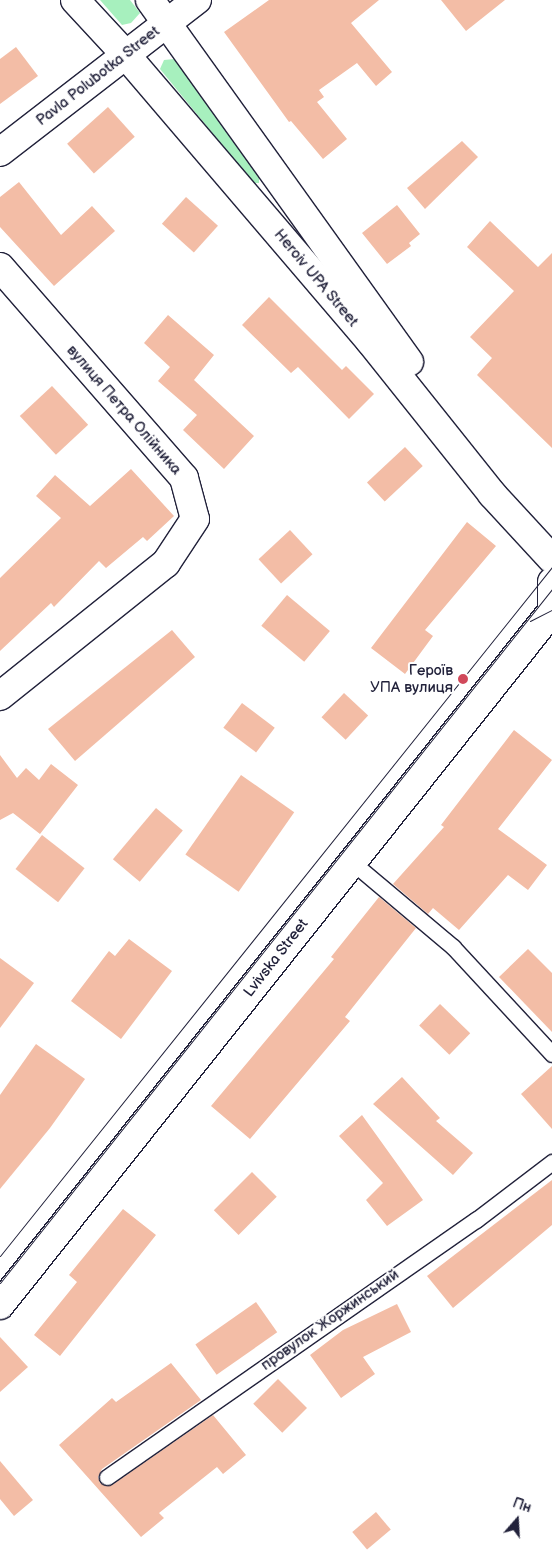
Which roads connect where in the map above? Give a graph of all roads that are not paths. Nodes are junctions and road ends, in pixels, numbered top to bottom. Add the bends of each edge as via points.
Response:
1 (75, 0) edge
2 (150, 0) edge
3 (197, 0) edge
4 (167, 23) junction
5 (125, 54) junction
6 (0, 152) edge
7 (0, 267) edge
8 (552, 541) edge
9 (552, 559) edge
10 (552, 582) edge
11 (552, 607) edge
12 (552, 611) edge
13 (0, 696) edge
14 (352, 862) junction
15 (552, 1054) edge
16 (552, 1162) edge
17 (0, 1305) edge
18 (107, 1477) dead end

1 - 5 street, Heroiv UPA Street
2 - 4 street, Heroiv UPA Street
3 - 4 street, Pavla Polubotka Street
4 - 5 street, Pavla Polubotka Street
4 - 8 street, Heroiv UPA Street via 398,347 502,486
5 - 6 street, Pavla Polubotka Street
5 - 9 street, Heroiv UPA Street via 370,341 492,494
7 - 13 street, вулиця Петра Олійника via 184,478 195,519 166,563
10 - 11 street
12 - 14 street, Lvivska Street
14 - 15 lane via 453,947
14 - 17 street, Lvivska Street
16 - 18 lane, провулок Жоржинський via 476,1220

